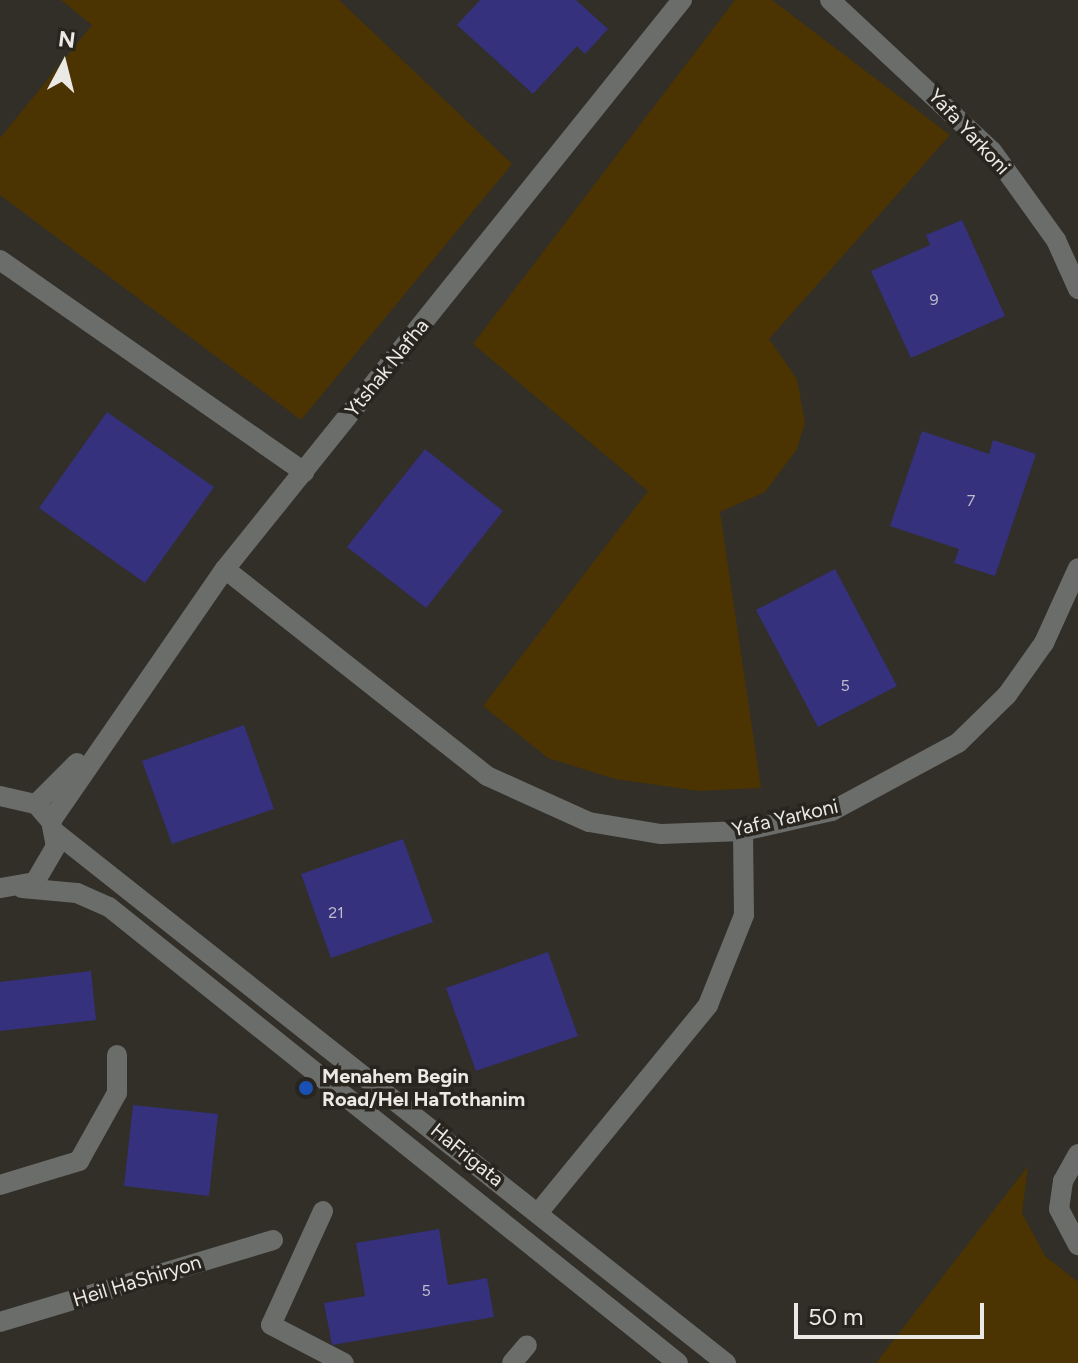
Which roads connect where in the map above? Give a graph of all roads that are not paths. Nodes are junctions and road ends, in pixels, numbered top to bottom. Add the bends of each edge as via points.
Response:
1 (682, 0) edge
2 (830, 0) edge
3 (0, 260) edge
4 (1078, 289) edge
5 (304, 472) junction
6 (1078, 568) edge
7 (225, 569) junction
8 (100, 741) junction
9 (1, 795) edge
10 (36, 804) junction
11 (53, 826) junction
12 (743, 831) junction
13 (8, 890) edge
14 (117, 1055) dead end
15 (1078, 1154) edge
16 (0, 1185) edge
17 (323, 1211) dead end
18 (538, 1213) junction
19 (273, 1240) dead end
20 (1078, 1245) edge
21 (0, 1322) edge
22 (527, 1345) dead end
23 (344, 1363) edge
24 (512, 1363) edge
25 (678, 1363) edge
26 (726, 1363) edge

1 - 5 street, Ytshak Nafha
2 - 4 street, Yafa Yarkoni via 992,151 1056,240
3 - 5 street
5 - 7 street, Ytshak Nafha
6 - 12 street, Yafa Yarkoni via 1044,643 1007,695 958,743 832,811
7 - 8 street, Ytshak Nafha
7 - 12 street, Yafa Yarkoni via 412,722 541,806 661,834
8 - 10 street, Ytshak Nafha
8 - 11 street, Ytshak Nafha
9 - 10 street
10 - 11 street, HaFrigata
11 - 13 street, Ytshak Nafha via 53,860
11 - 18 street, HaFrigata
12 - 18 street via 744,915 708,1005
13 - 25 street, HaFrigata via 77,893 109,907
14 - 16 street via 117,1093 79,1161
15 - 20 street via 1059,1196 1061,1222
17 - 23 street via 271,1325
18 - 26 street, HaFrigata
19 - 21 street, Heil HaShiryon
22 - 24 street

